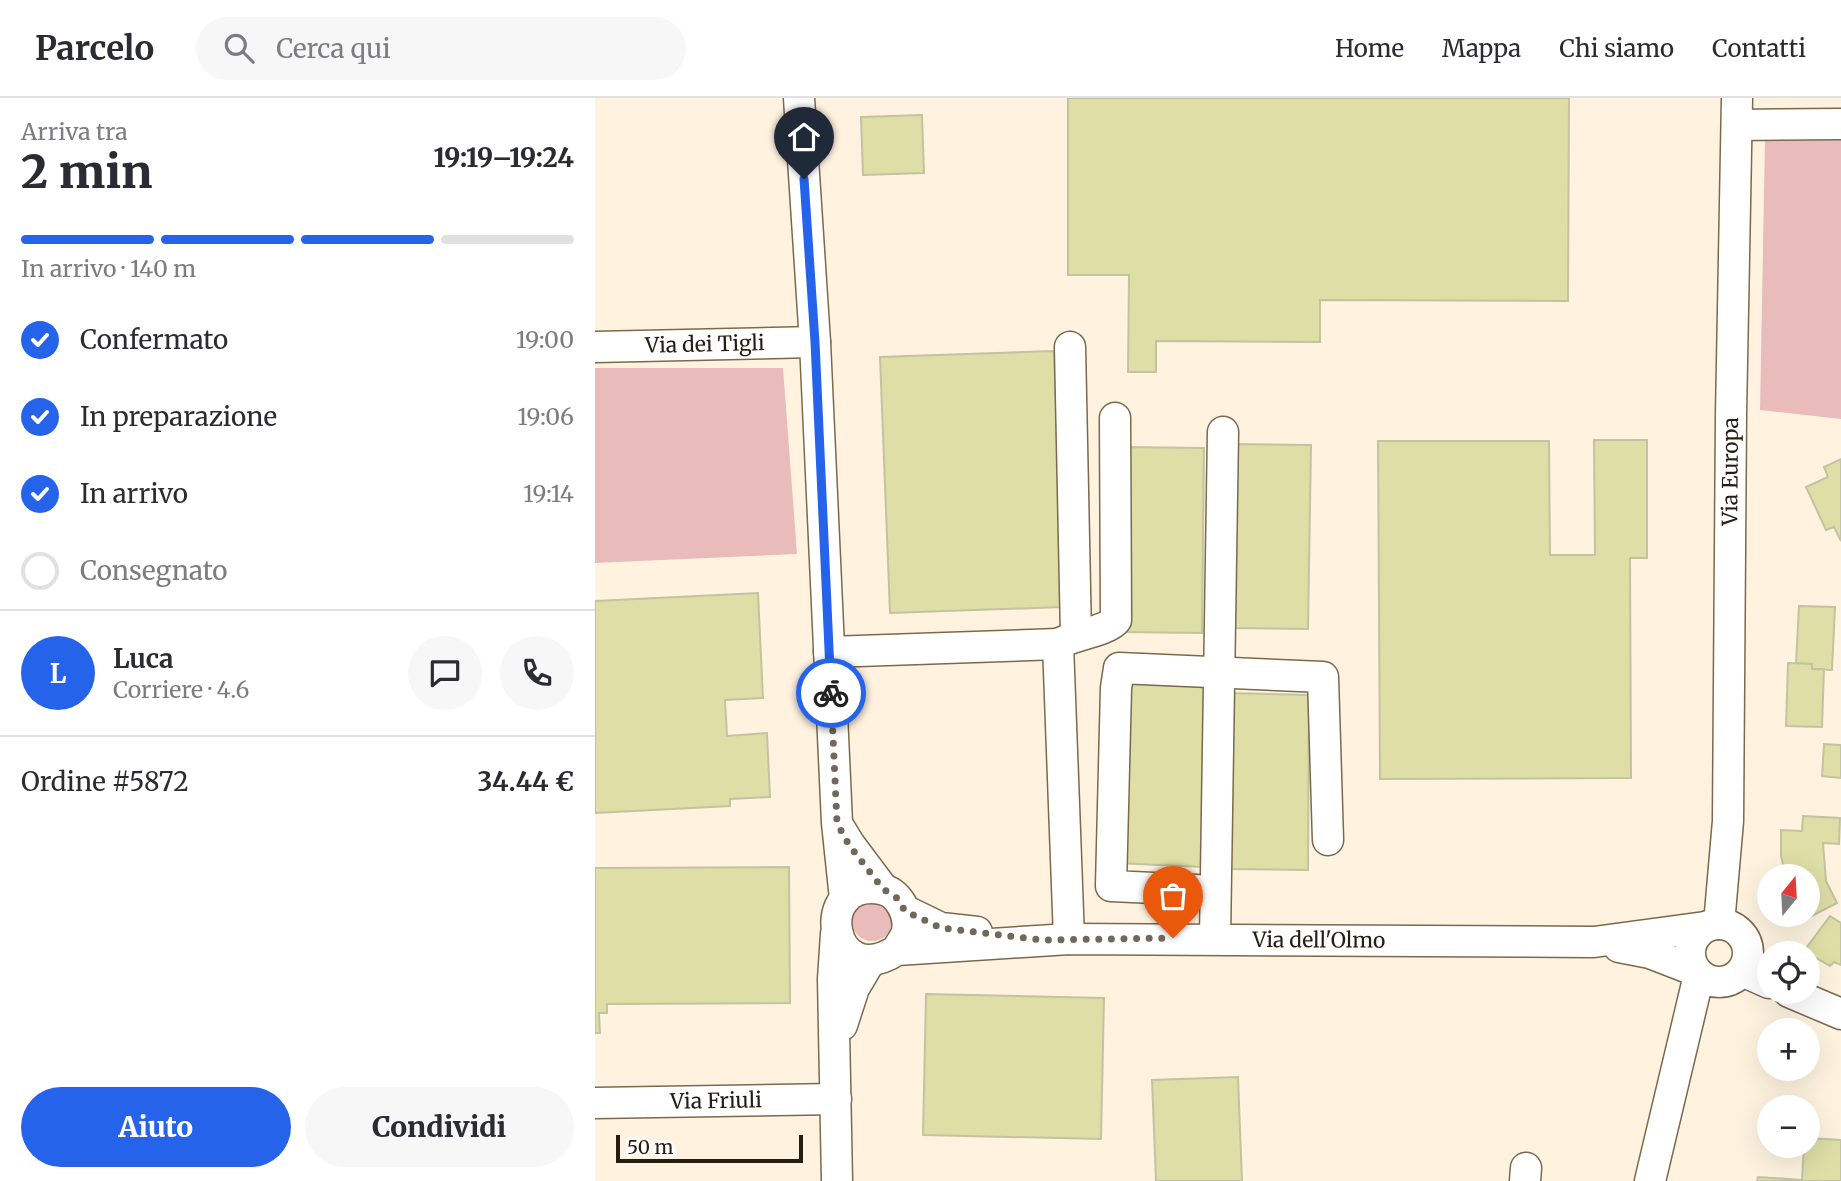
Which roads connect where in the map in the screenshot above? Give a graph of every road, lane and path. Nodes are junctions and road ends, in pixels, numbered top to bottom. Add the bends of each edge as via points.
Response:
1 (799, 98) edge
2 (1737, 112) edge
3 (1841, 124) edge
4 (815, 342) junction
5 (595, 347) edge
6 (1070, 347) dead end
7 (1115, 418) dead end
8 (1223, 432) dead end
9 (1067, 640) junction
10 (829, 652) junction
11 (1219, 673) junction
12 (837, 823) junction
13 (1328, 840) dead end
14 (883, 889) junction
15 (1197, 890) dead end
16 (845, 899) junction
17 (905, 911) junction
18 (1726, 930) junction
19 (836, 934) junction
20 (1216, 938) junction
21 (1056, 939) junction
22 (1594, 942) junction
23 (897, 950) junction
24 (870, 961) junction
25 (1748, 972) edge
26 (1697, 973) junction
27 (1818, 1004) edge
28 (1841, 1014) edge
29 (835, 1046) junction
30 (1677, 1071) junction
31 (836, 1099) junction
32 (595, 1103) edge
33 (837, 1181) edge
34 (1650, 1181) edge

1 - 4 street
2 - 3 street
2 - 18 street, Via Europa
4 - 5 street, Via dei Tigli
4 - 10 street
6 - 9 street
7 - 9 street via 1116,620 1111,627
8 - 11 street
9 - 10 street
9 - 21 street
10 - 12 street
11 - 13 street via 1323,677
11 - 15 street via 1119,668 1116,688 1111,886
11 - 20 street
12 - 14 street
12 - 16 street
14 - 16 street via 863,888
14 - 17 street via 897,898
16 - 19 street via 836,915
17 - 21 street, Via dell'Olmo via 941,928
17 - 23 street via 907,931
18 - 22 street, Via dell'Olmo
18 - 25 street via 1748,956
18 - 26 street via 1691,942 1689,951
19 - 24 street via 855,957
19 - 29 street
20 - 21 street, Via dell'Olmo
20 - 22 street, Via dell'Olmo
21 - 23 street, Via dell'Olmo
22 - 26 street, Via dell'Olmo via 1650,953
23 - 24 street
24 - 29 street via 854,988
25 - 26 street via 1715,982
25 - 30 street via 1716,1002
26 - 30 street
27 - 28 street
29 - 31 street
30 - 34 street
31 - 32 street, Via Friuli
31 - 33 street

